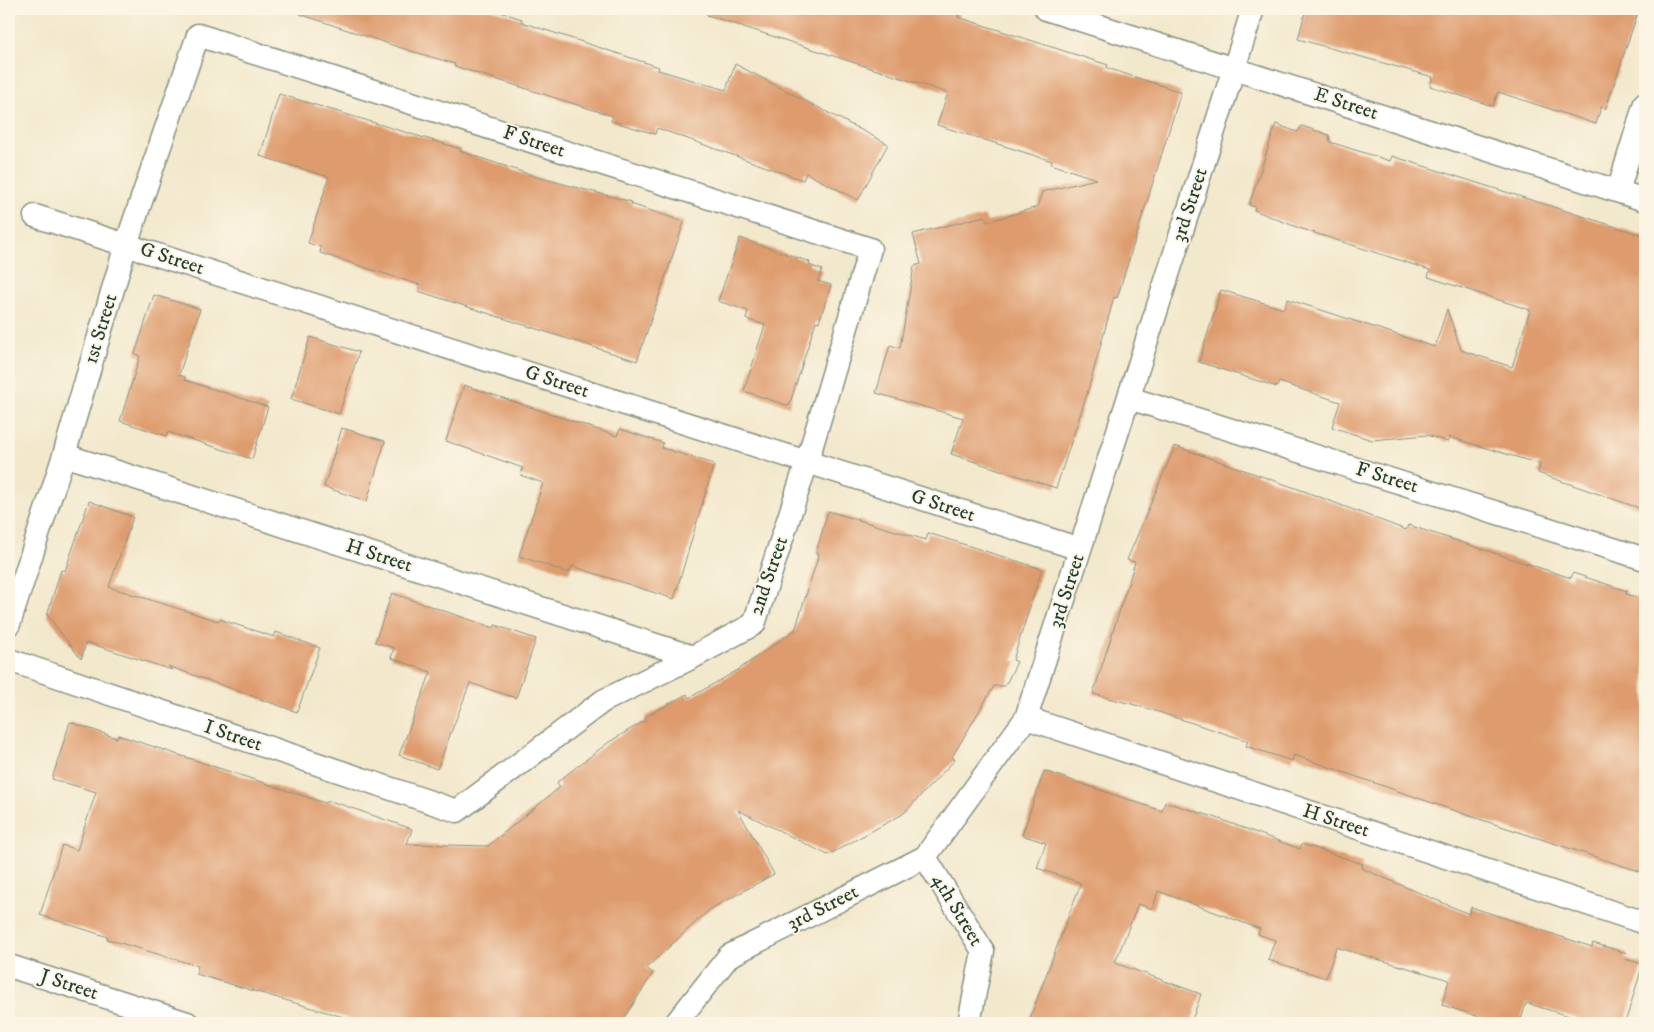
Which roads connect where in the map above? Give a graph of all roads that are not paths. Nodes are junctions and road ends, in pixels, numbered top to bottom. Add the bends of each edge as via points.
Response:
1 (1046, 9) edge
2 (1253, 9) edge
3 (198, 35) joint
4 (1234, 68) junction
5 (1645, 103) edge
6 (1618, 191) junction
7 (1645, 200) edge
8 (35, 216) dead end
9 (126, 245) junction
10 (870, 249) joint
11 (1129, 398) junction
12 (64, 455) junction
13 (807, 462) junction
14 (1080, 549) junction
15 (1645, 559) edge
16 (9, 624) edge
17 (693, 657) junction
18 (9, 660) edge
19 (1026, 718) junction
20 (457, 811) joint
21 (925, 856) junction
22 (1645, 923) edge
23 (9, 966) edge
24 (187, 1023) edge
25 (676, 1023) edge
26 (969, 1023) edge

1 - 4 lane, E Street
2 - 4 lane, 3rd Street
3 - 9 lane, 1st Street
3 - 10 lane, F Street
4 - 6 lane, E Street
4 - 11 lane, 3rd Street
5 - 6 lane
6 - 7 lane, E Street
8 - 9 lane, G Street
9 - 12 lane, 1st Street
9 - 13 lane, G Street
10 - 13 lane, 2nd Street
11 - 14 lane, 3rd Street
11 - 15 lane, F Street
12 - 16 lane, 1st Street
12 - 17 lane, H Street
13 - 14 lane, G Street
13 - 17 lane, 2nd Street via 754,624
14 - 19 lane, 3rd Street
17 - 20 lane, 2nd Street via 603,701
18 - 20 lane, I Street
19 - 21 lane, 3rd Street
19 - 22 lane, H Street
21 - 25 lane, 3rd Street via 729,956
21 - 26 lane, 4th Street via 983,952
23 - 24 lane, J Street

